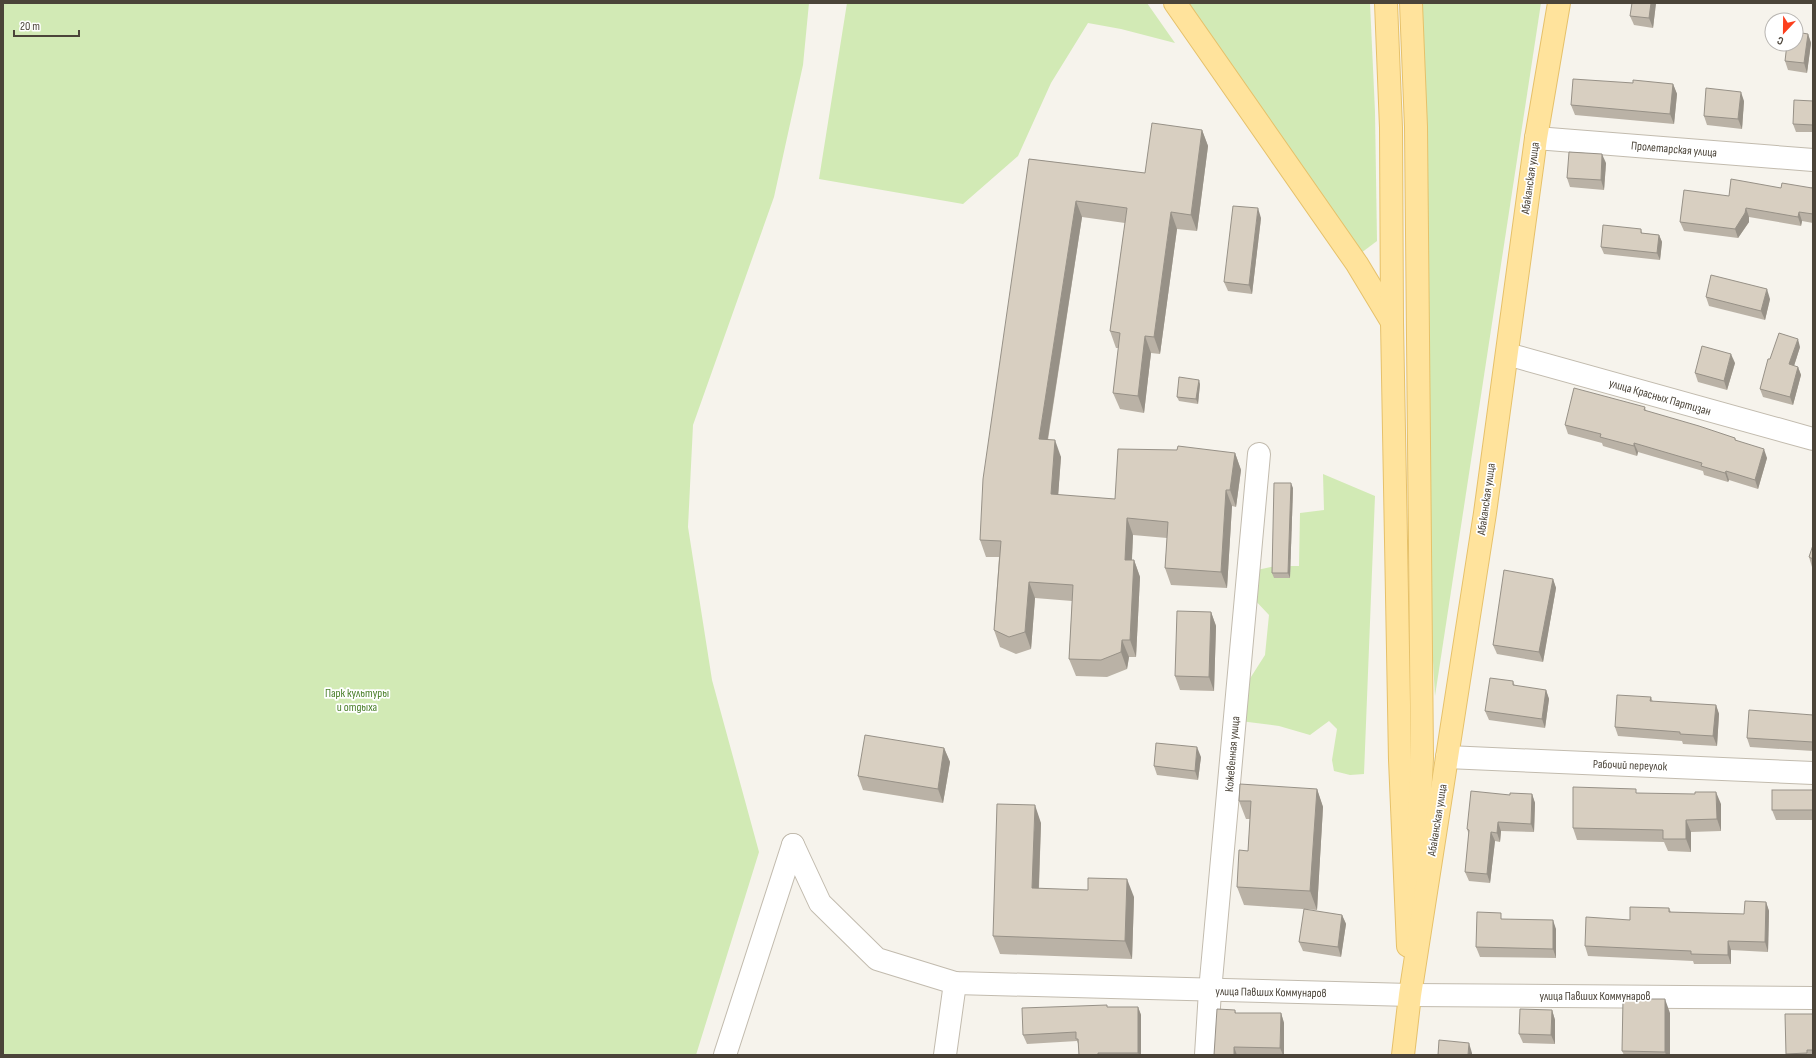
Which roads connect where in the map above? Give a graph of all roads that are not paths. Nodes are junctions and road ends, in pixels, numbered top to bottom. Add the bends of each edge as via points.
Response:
1 (1175, 3) edge
2 (1386, 3) edge
3 (1411, 3) edge
4 (1559, 3) edge
5 (1536, 138) junction
6 (1813, 160) edge
7 (1392, 322) junction
8 (1506, 354) junction
9 (1813, 440) edge
10 (1259, 454) dead end
11 (1447, 757) junction
12 (1813, 773) edge
13 (955, 983) junction
14 (1210, 991) junction
15 (1410, 995) junction
16 (1813, 998) edge
17 (725, 1055) edge
18 (945, 1055) edge
19 (1206, 1055) edge
20 (1403, 1055) edge

1 - 7 main road via 1357,264
2 - 7 main road via 1391,128
3 - 15 main road via 1416,127 1422,758
4 - 5 main road, Абаканская улица
5 - 6 street, Пролетарская улица
5 - 8 main road, Абаканская улица
7 - 15 main road via 1400,760
8 - 9 street, улица Красных Партизан
8 - 11 main road, Абаканская улица via 1485,513
10 - 14 street, Кожевенная улица
11 - 12 street, Рабочий переулок
11 - 15 main road, Абаканская улица
13 - 14 street, улица Павших Коммунаров
13 - 17 street, улица Павших Коммунаров via 877,959 820,903 793,845
13 - 18 street
14 - 15 street, улица Павших Коммунаров
14 - 19 street, Кожевенная улица
15 - 16 street, улица Павших Коммунаров
15 - 20 main road

